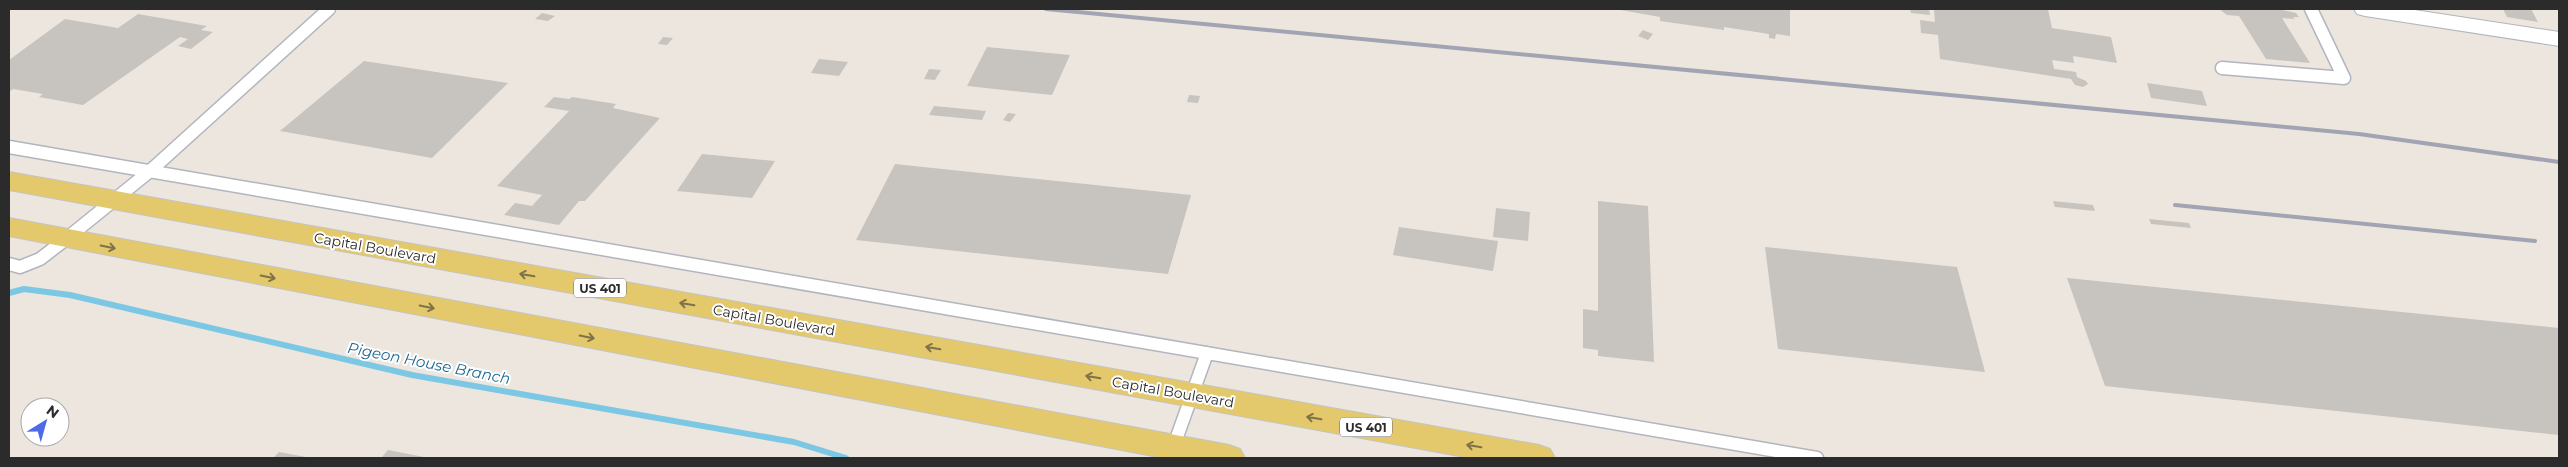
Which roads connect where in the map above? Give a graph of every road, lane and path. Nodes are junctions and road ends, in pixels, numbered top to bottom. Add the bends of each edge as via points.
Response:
1 (329, 9) edge
2 (2311, 9) edge
3 (2365, 9) edge
4 (2559, 39) edge
5 (2222, 68) dead end
6 (9, 147) edge
7 (150, 171) junction
8 (9, 181) edge
9 (115, 200) junction
10 (9, 227) edge
11 (66, 239) junction
12 (9, 264) edge
13 (1207, 353) junction
14 (1192, 396) junction
15 (1173, 448) junction
16 (1228, 458) edge
17 (1539, 458) edge
18 (1817, 458) edge

1 - 7 lane
2 - 5 lane via 2344,78
3 - 4 street
6 - 7 lane
7 - 9 lane
7 - 13 lane
8 - 9 main road, Capital Boulevard / US 401
9 - 11 lane
14 -> 9 main road, Capital Boulevard / US 401
10 - 11 main road
11 - 12 lane via 40,258 20,267
11 -> 15 main road
13 - 14 lane
13 - 18 lane
14 - 15 lane
17 -> 14 main road, Capital Boulevard / US 401
15 - 16 main road

